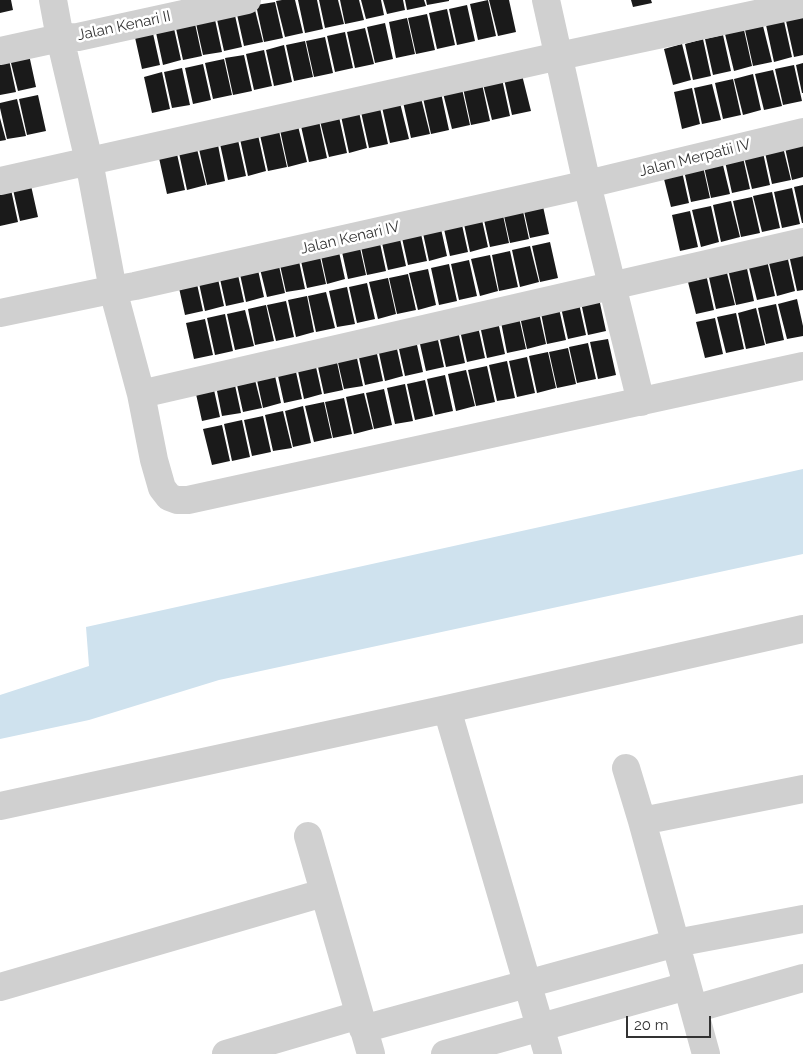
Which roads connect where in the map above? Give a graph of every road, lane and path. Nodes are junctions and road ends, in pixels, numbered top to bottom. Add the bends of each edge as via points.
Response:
1 (53, 0) edge
2 (247, 0) edge
3 (546, 0) edge
4 (803, 4) edge
5 (60, 38) junction
6 (0, 51) edge
7 (559, 56) junction
8 (803, 132) edge
9 (89, 162) junction
10 (0, 181) edge
11 (587, 184) junction
12 (803, 242) edge
13 (612, 286) junction
14 (113, 290) junction
15 (0, 314) edge
16 (803, 366) edge
17 (141, 394) junction
18 (641, 402) junction
19 (803, 629) edge
20 (448, 709) junction
21 (626, 768) dead end
22 (803, 789) edge
23 (0, 806) edge
24 (642, 821) junction
25 (308, 836) dead end
26 (323, 893) junction
27 (803, 919) edge
28 (676, 943) junction
29 (803, 978) edge
30 (528, 984) junction
31 (0, 987) edge
32 (691, 997) junction
33 (540, 1027) junction
34 (364, 1033) edge
35 (226, 1054) edge
36 (445, 1054) edge
37 (548, 1054) edge
38 (706, 1054) edge

1 - 5 street
2 - 5 street, Jalan Kenari II via 78,37
3 - 7 street
4 - 7 street
5 - 6 street, Jalan Kenari II
5 - 9 street
7 - 9 street
7 - 11 street
8 - 11 street, Jalan Merpatii IV
9 - 10 street
9 - 14 street
11 - 13 street
11 - 14 street, Jalan Kenari IV
12 - 13 street
13 - 17 street
13 - 18 street
14 - 15 street, Jalan Kenari IV
14 - 17 street
16 - 18 street
17 - 18 street via 162,488 177,500
19 - 20 street
20 - 23 street
20 - 30 street
21 - 24 street
22 - 24 street
24 - 28 street
25 - 26 street
26 - 31 street
26 - 34 street
27 - 28 street
28 - 30 street
28 - 32 street
29 - 32 street
30 - 33 street
30 - 34 street
32 - 33 street
32 - 38 street
33 - 36 street
33 - 37 street
34 - 35 street

